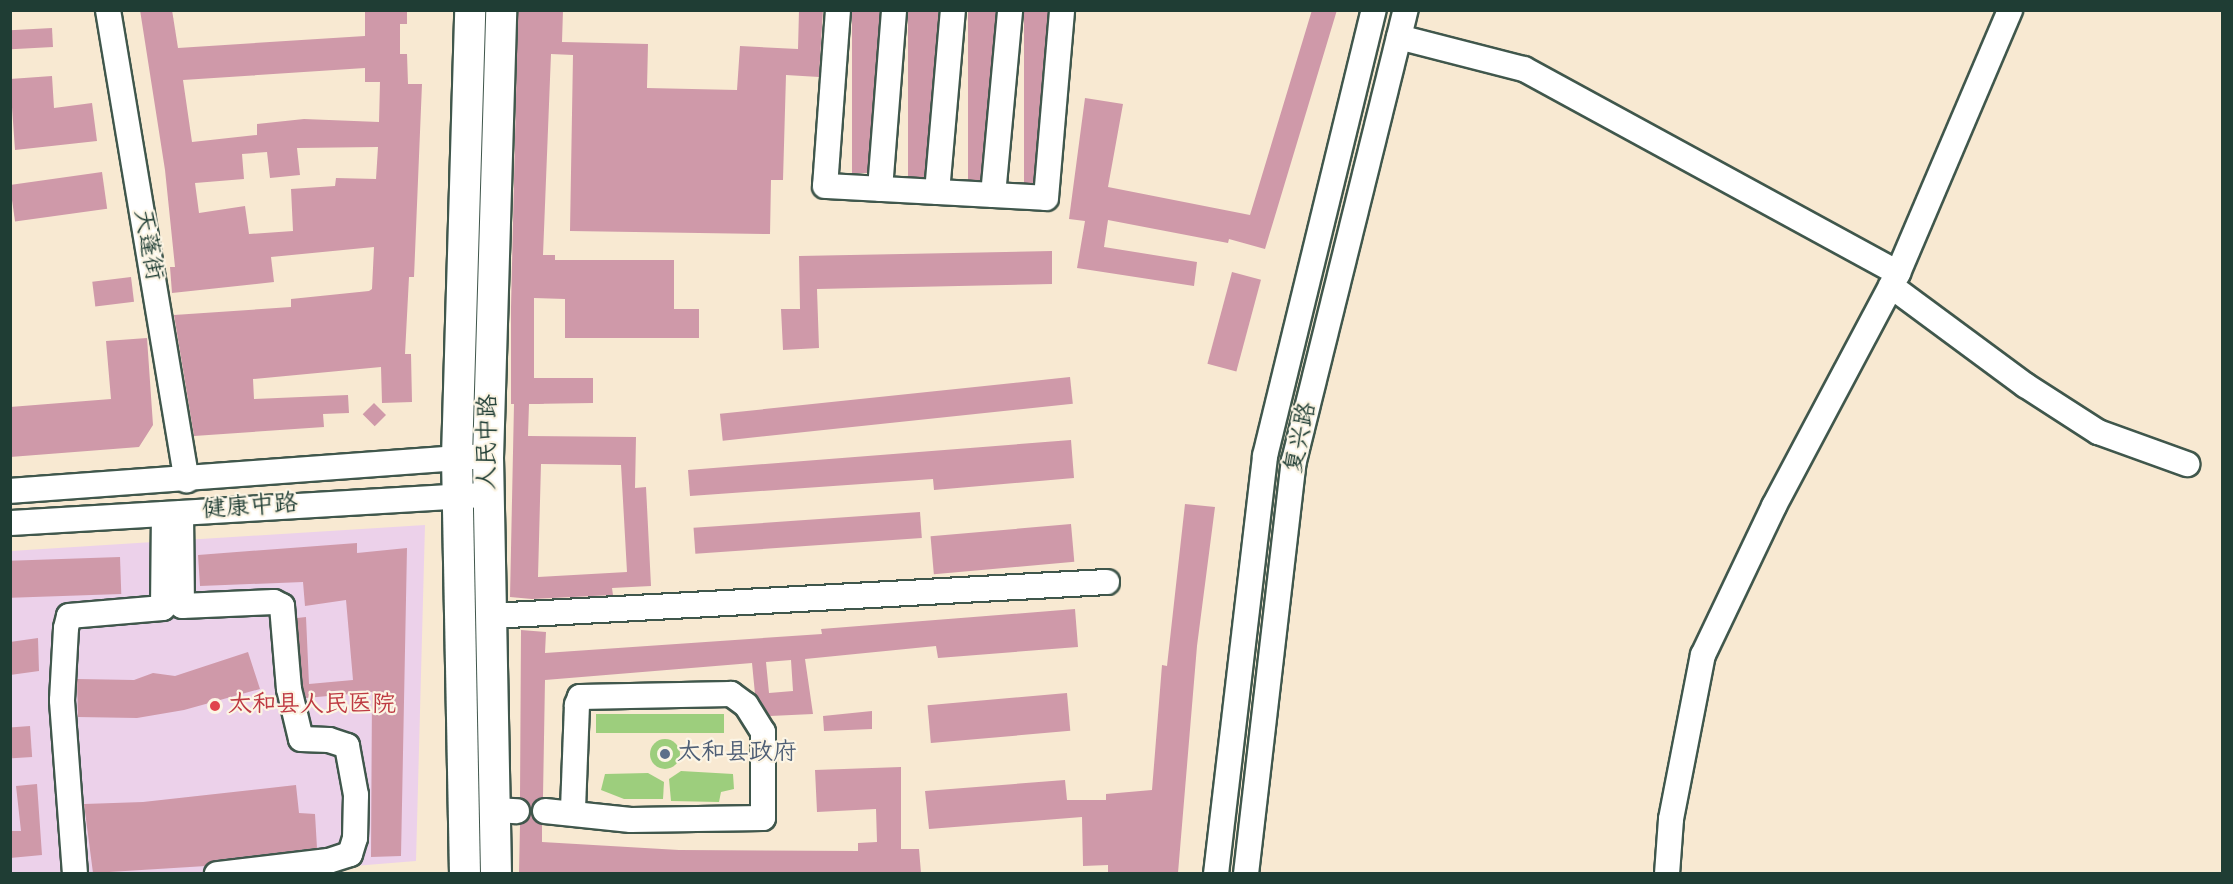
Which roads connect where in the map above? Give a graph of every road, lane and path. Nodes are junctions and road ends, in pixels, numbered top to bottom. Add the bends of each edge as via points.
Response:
1 (108, 10) edge
2 (470, 10) edge
3 (501, 10) edge
4 (838, 10) edge
5 (894, 10) edge
6 (953, 10) edge
7 (1011, 10) edge
8 (1062, 10) edge
9 (1374, 10) edge
10 (1406, 10) edge
11 (2010, 10) edge
12 (1399, 37) junction
13 (880, 189) junction
14 (937, 192) junction
15 (993, 195) junction
16 (1894, 280) junction
17 (457, 457) junction
18 (488, 458) junction
19 (2187, 464) dead end
20 (187, 480) junction
21 (10, 491) edge
22 (458, 495) junction
23 (489, 495) junction
24 (173, 513) junction
25 (10, 523) edge
26 (1107, 582) dead end
27 (491, 616) junction
28 (544, 811) dead end
29 (573, 811) junction
30 (75, 873) edge
31 (217, 873) edge
32 (465, 873) edge
33 (496, 873) edge
34 (1216, 873) edge
35 (1246, 873) edge
36 (1667, 873) edge

1 - 20 street, 天蓬街
2 - 17 main road, 人民中路
3 - 18 main road, 人民中路
4 - 13 street via 825,186
5 - 13 street
6 - 14 street
7 - 15 street
8 - 15 street via 1047,198
9 - 34 street, 复兴路 via 1265,456
10 - 12 street, 复兴路
11 - 16 street
12 - 16 street via 1524,69
12 - 35 street, 复兴路 via 1294,461
13 - 14 street
14 - 15 street
16 - 19 street via 2025,385 2098,432
16 - 36 street via 1774,506 1704,655 1671,819
17 - 18 street, 健康中路
17 - 20 street, 健康中路
17 - 22 main road, 人民中路
18 - 23 main road, 人民中路
20 - 21 street, 健康中路
22 - 23 street, 健康中路
22 - 24 street, 健康中路
22 - 32 main road, 人民中路
23 - 27 main road, 人民中路
24 - 25 street, 健康中路
24 - 30 street via 163,608 69,616 62,700
24 - 31 street via 182,606 274,602 282,606 289,689 301,739 329,740 347,747 356,795 355,838 350,854 328,861
26 - 27 street
27 - 33 main road, 人民中路 via 506,811
28 - 29 street
29 - 29 street via 632,820 763,818 763,732 746,705 731,694 580,697

